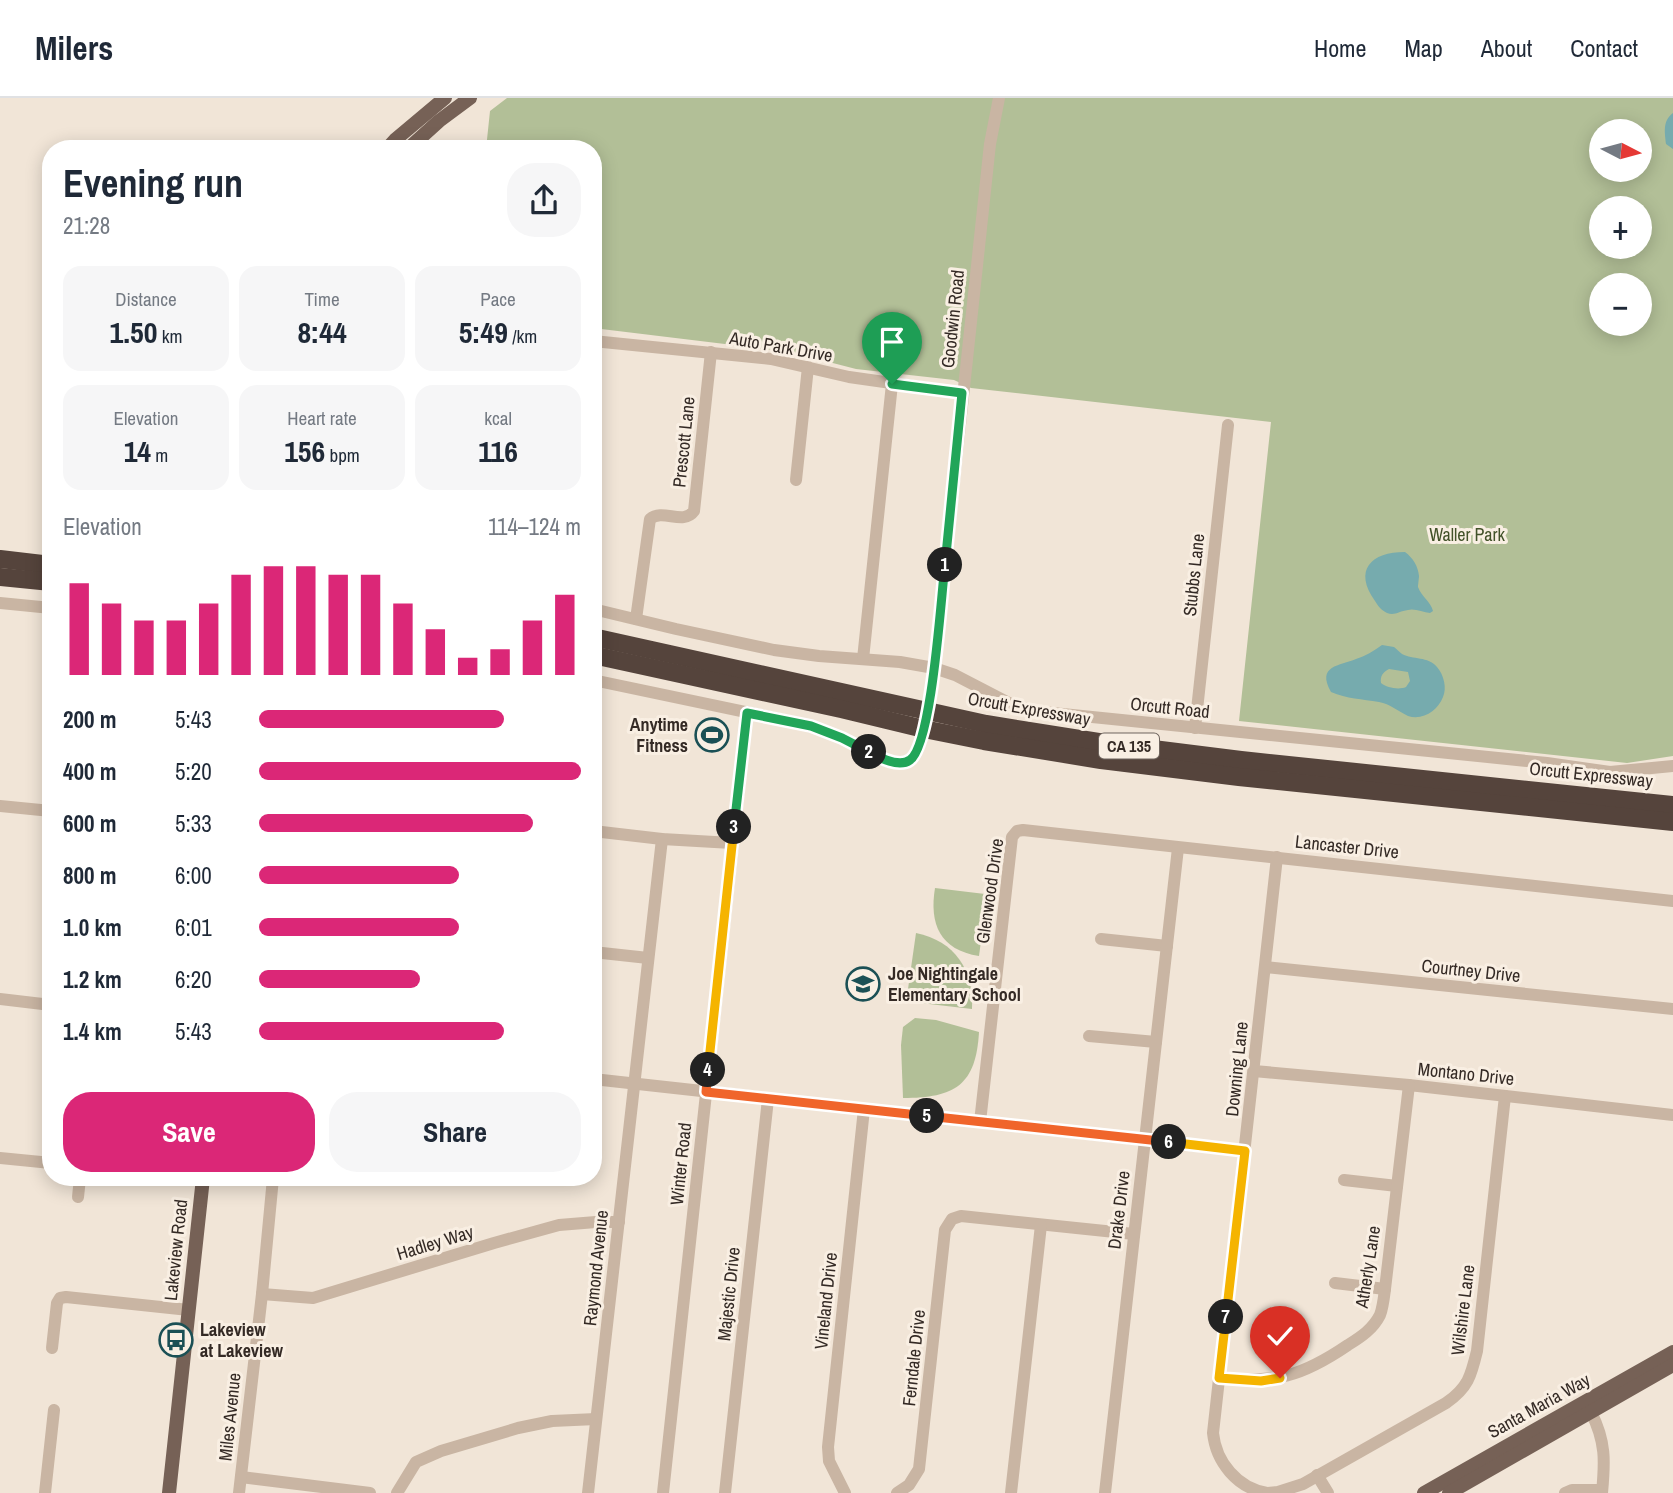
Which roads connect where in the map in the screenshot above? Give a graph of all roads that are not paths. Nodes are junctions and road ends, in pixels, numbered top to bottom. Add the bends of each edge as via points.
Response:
1 (445, 98) edge
2 (470, 98) edge
3 (999, 98) edge
4 (396, 140) edge
5 (418, 140) edge
6 (602, 342) edge
7 (711, 352) junction
8 (808, 367) junction
9 (892, 384) junction
10 (962, 393) junction
11 (1228, 425) dead end
12 (796, 480) dead end
13 (0, 559) edge
14 (42, 564) edge
15 (0, 577) edge
16 (42, 581) edge
17 (0, 603) edge
18 (42, 607) edge
19 (602, 611) edge
20 (636, 619) junction
21 (602, 639) edge
22 (602, 657) edge
23 (863, 659) junction
24 (934, 668) junction
25 (602, 682) edge
26 (747, 713) junction
27 (926, 720) junction
28 (1195, 728) junction
29 (1673, 766) edge
30 (1673, 805) edge
31 (0, 806) edge
32 (42, 810) edge
33 (1673, 821) edge
34 (1017, 831) joint
35 (602, 832) edge
36 (662, 839) junction
37 (732, 843) junction
38 (1178, 848) junction
39 (1277, 857) junction
40 (1673, 901) edge
41 (1101, 939) dead end
42 (1167, 946) junction
43 (602, 953) edge
44 (648, 958) junction
45 (1265, 967) junction
46 (0, 999) edge
47 (42, 1004) edge
48 (1673, 1009) edge
49 (1089, 1036) dead end
50 (1156, 1042) junction
51 (1254, 1071) junction
52 (602, 1080) edge
53 (634, 1084) junction
54 (1409, 1086) junction
55 (706, 1092) junction
56 (1506, 1096) junction
57 (768, 1099) junction
58 (864, 1109) junction
59 (1673, 1115) edge
60 (980, 1122) junction
61 (1145, 1140) junction
62 (1245, 1151) junction
63 (0, 1158) edge
64 (42, 1162) edge
65 (1344, 1180) dead end
66 (79, 1186) edge
67 (197, 1186) edge
68 (272, 1186) edge
69 (1397, 1186) junction
70 (78, 1197) dead end
71 (619, 1222) junction
72 (1041, 1225) junction
73 (1134, 1234) junction
74 (1335, 1283) dead end
75 (1385, 1289) junction
76 (262, 1294) junction
77 (189, 1310) junction
78 (52, 1348) dead end
79 (1673, 1352) edge
80 (1673, 1365) edge
81 (1219, 1378) junction
82 (54, 1410) dead end
83 (1591, 1412) junction
84 (596, 1419) junction
85 (1317, 1475) junction
86 (240, 1477) junction
87 (1239, 1488) edge
88 (1602, 1491) edge
89 (45, 1493) edge
90 (169, 1493) edge
91 (239, 1493) edge
92 (370, 1493) edge
93 (397, 1493) edge
94 (588, 1493) edge
95 (663, 1493) edge
96 (724, 1493) edge
97 (845, 1493) edge
98 (897, 1493) edge
99 (1011, 1493) edge
100 (1105, 1493) edge
101 (1267, 1493) edge
102 (1328, 1493) edge
103 (1424, 1493) edge
104 (1449, 1493) edge
105 (1565, 1493) edge

1 - 4 main road
2 - 5 main road
3 - 10 street, Goodwin Road
6 - 7 street, Auto Park Drive
7 - 8 street, Auto Park Drive
7 - 20 street, Prescott Lane via 694,511 684,518 656,514 650,519
8 - 9 street, Auto Park Drive
8 - 12 street
9 - 10 street, Auto Park Drive
9 - 23 street
10 - 24 street, Goodwin Road
11 - 28 street, Stubbs Lane
13 - 14 highway
15 - 16 highway
17 - 18 street
19 - 20 street, Orcutt Road
20 - 23 street, Orcutt Road via 774,650
21 - 27 highway, Orcutt Expressway / CA 135
22 - 27 highway, Orcutt Expressway / CA 135 via 841,709
23 - 24 street, Orcutt Road
24 - 27 street, Goodwin Road
24 - 28 street, Orcutt Road via 1033,711
25 - 26 street
26 - 27 street via 811,726 896,762 910,761 915,755
26 - 37 street, Winter Road
27 - 30 highway, Orcutt Expressway / CA 135 via 986,724 1241,760
27 - 33 highway, Orcutt Expressway / CA 135 via 997,743 1115,762
28 - 29 street, Orcutt Road via 1610,772
31 - 32 street
34 - 38 street, Lancaster Drive
34 - 60 street, Glenwood Drive via 1012,837
35 - 36 street
36 - 37 street
36 - 44 street, Raymond Avenue
37 - 55 street, Winter Road
38 - 39 street, Lancaster Drive
38 - 42 street, Drake Drive
39 - 40 street, Lancaster Drive
39 - 45 street, Downing Lane
41 - 42 street
42 - 50 street, Drake Drive
43 - 44 street
44 - 53 street, Raymond Avenue
45 - 48 street, Courtney Drive
45 - 51 street, Downing Lane
46 - 47 street
49 - 50 street
50 - 61 street, Drake Drive
51 - 54 street, Montano Drive
51 - 62 street, Downing Lane
52 - 53 street
53 - 55 street
53 - 71 street, Raymond Avenue
54 - 56 street, Montano Drive
54 - 69 street, Atherly Lane
55 - 57 street
55 - 95 street, Winter Road
56 - 59 street, Montano Drive
56 - 85 street, Wilshire Lane via 1471,1374 1456,1396
57 - 58 street
57 - 96 street, Majestic Drive
58 - 60 street
58 - 97 street, Vineland Drive via 828,1447 829,1461
60 - 61 street
61 - 62 street
61 - 73 street, Drake Drive
62 - 81 street, Downing Lane
63 - 64 street
65 - 69 street
66 - 70 street
67 - 77 main road, Lakeview Road
68 - 76 street, Miles Avenue
69 - 75 street, Atherly Lane
71 - 76 street, Hadley Way via 559,1225 313,1298
71 - 84 street, Raymond Avenue
72 - 73 street
72 - 98 street, Ferndale Drive via 961,1216 951,1219 946,1230 919,1469
72 - 99 street
73 - 100 street, Drake Drive
74 - 75 street
75 - 81 street, Atherly Lane via 1382,1311 1371,1328 1330,1358 1280,1378
76 - 86 street, Miles Avenue
77 - 78 street via 60,1298
77 - 90 main road, Lakeview Road
79 - 103 main road, Santa Maria Way
80 - 83 main road, Santa Maria Way
81 - 87 street, Downing Lane via 1214,1445
82 - 89 street
83 - 88 street via 1603,1449
83 - 104 main road, Santa Maria Way
84 - 93 street via 518,1428 433,1454 416,1462
84 - 94 street, Raymond Avenue
85 - 101 street, Wilshire Lane via 1294,1488
85 - 102 street
86 - 91 street, Miles Avenue
86 - 92 street
87 - 101 street, Wilshire Lane
88 - 105 street

